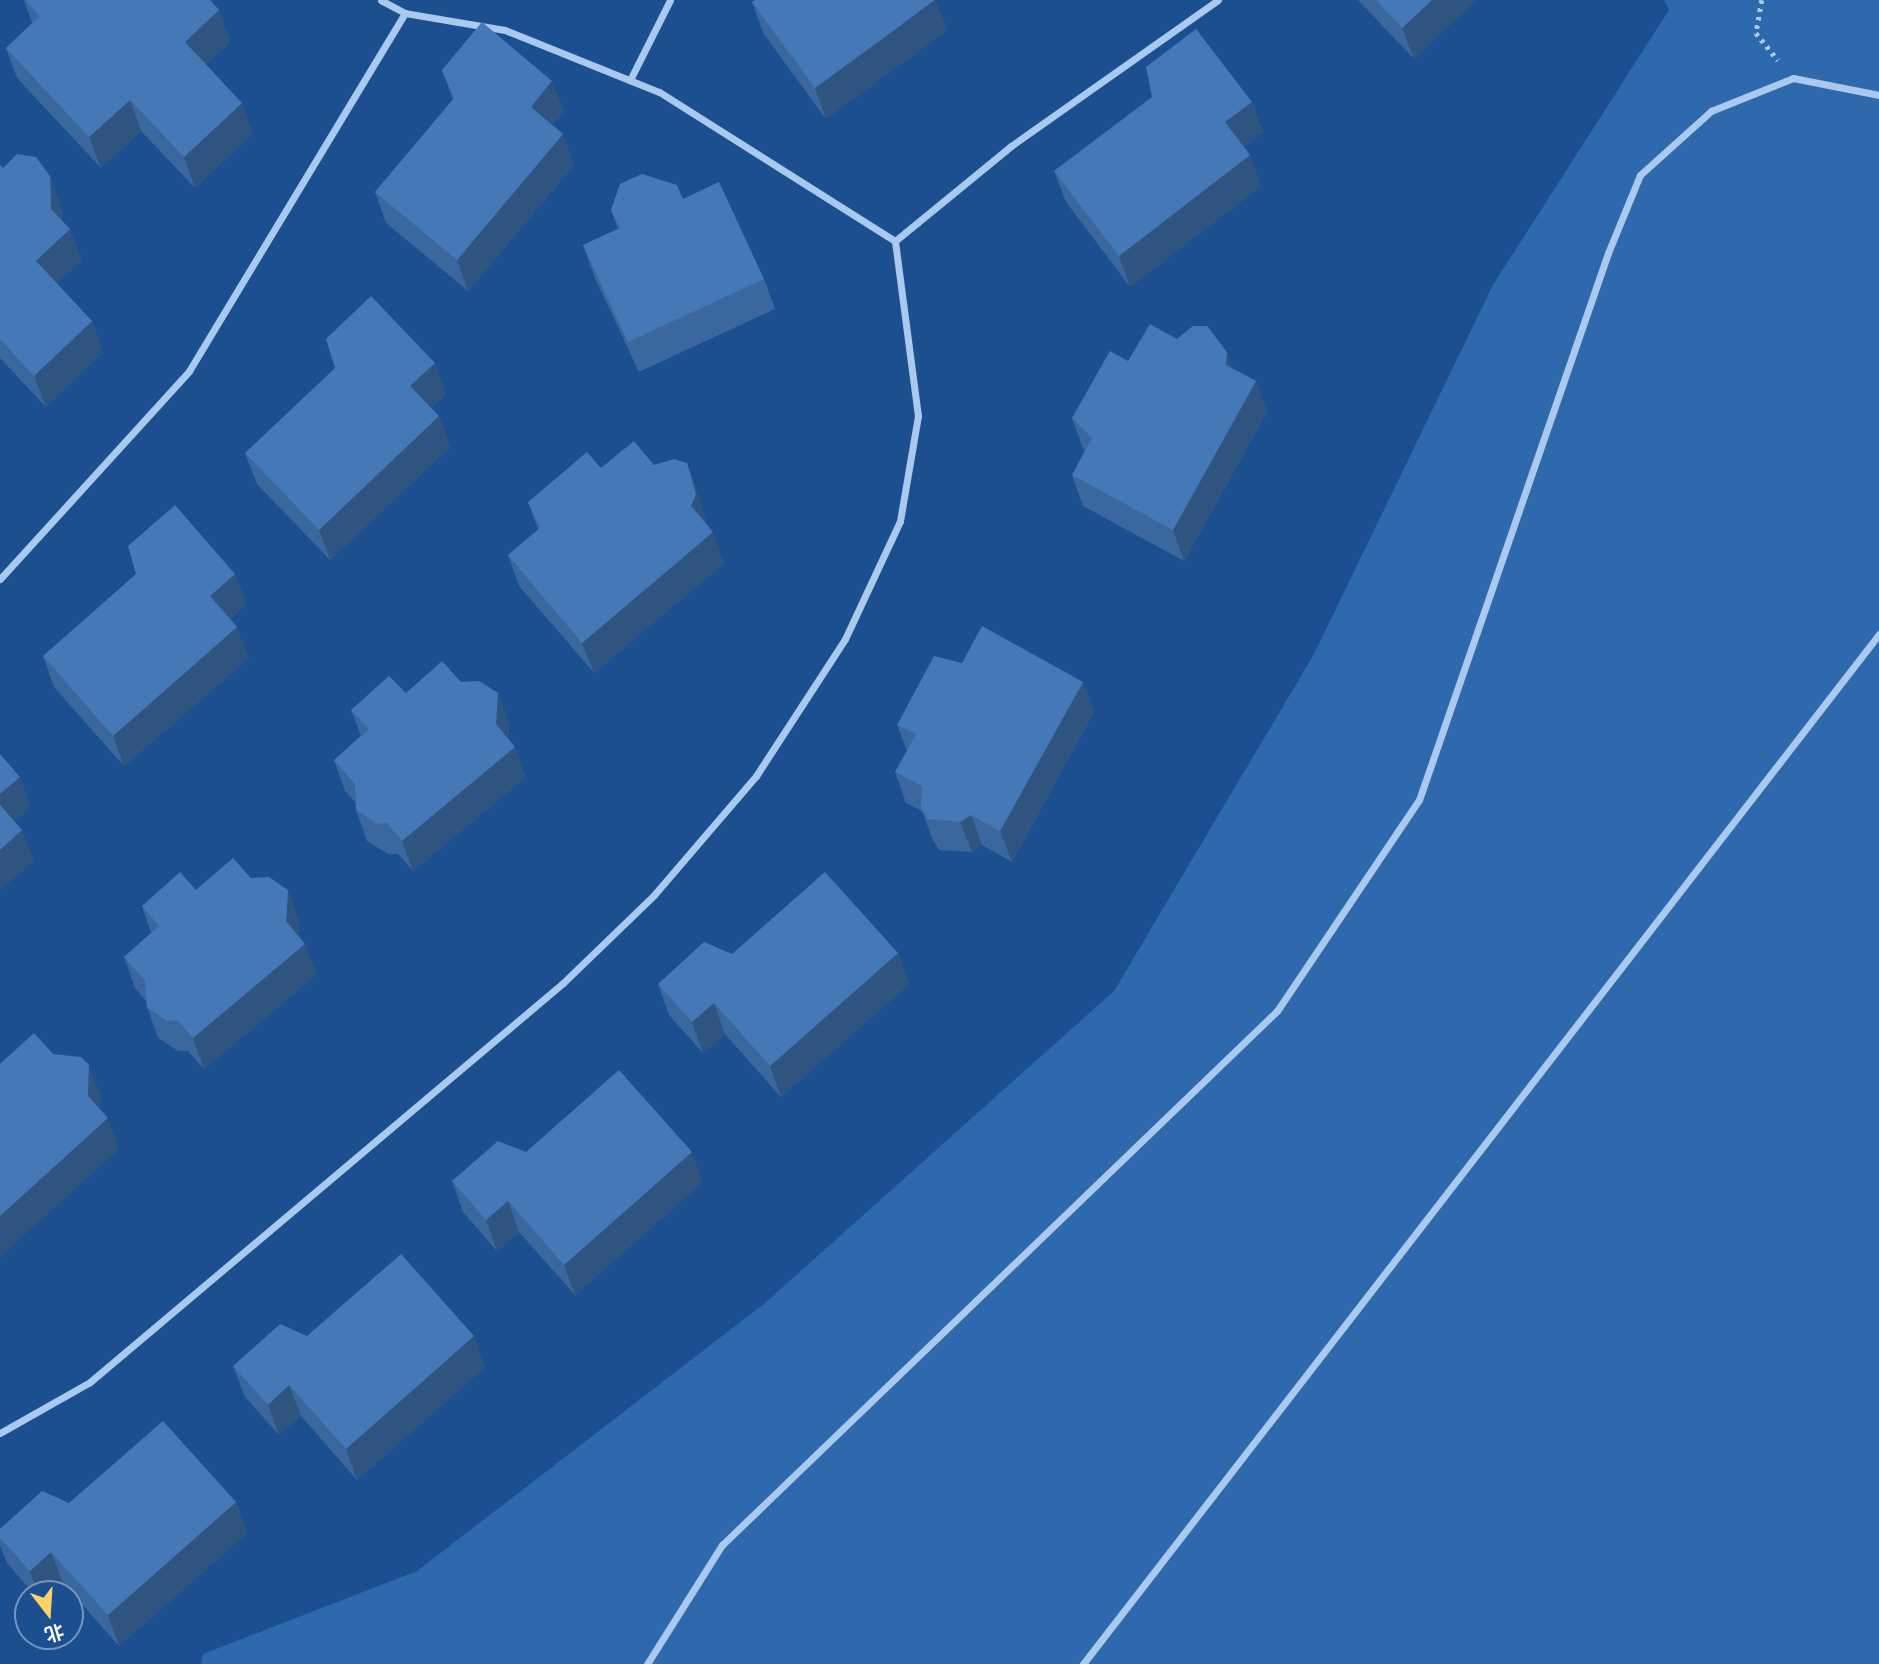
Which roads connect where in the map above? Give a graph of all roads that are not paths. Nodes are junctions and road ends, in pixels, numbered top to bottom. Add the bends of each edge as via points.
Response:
1 (381, 0) edge
2 (670, 0) edge
3 (1217, 0) edge
4 (405, 13) junction
5 (631, 80) junction
6 (1879, 95) edge
7 (895, 241) junction
8 (0, 579) edge
9 (1879, 634) edge
10 (0, 1433) edge
11 (647, 1664) edge
12 (1083, 1664) edge

1 - 4 street
2 - 5 street
3 - 7 street via 1011,146
4 - 5 street via 505,30
4 - 8 street via 189,371
5 - 7 street via 659,92
6 - 11 street via 1793,78 1712,111 1640,175 1608,253 1419,800 1277,1011 722,1545
7 - 10 street via 918,416 900,521 845,639 756,776 654,895 563,983 90,1382
9 - 12 street

